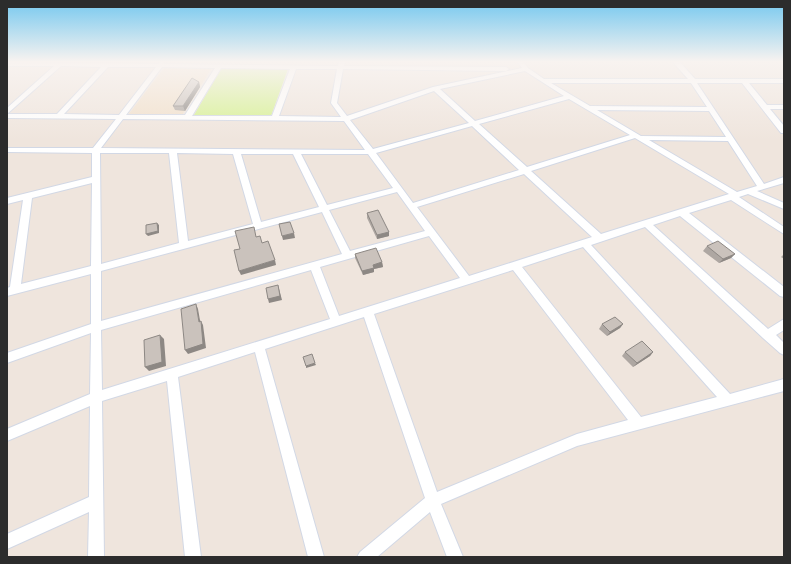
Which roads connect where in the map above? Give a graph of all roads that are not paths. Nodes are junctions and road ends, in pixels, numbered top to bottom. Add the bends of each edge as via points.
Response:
1 (34, 87) edge
2 (85, 87) edge
3 (143, 87) edge
4 (206, 87) edge
5 (286, 87) edge
6 (337, 87) edge
7 (438, 87) edge
8 (552, 87) edge
9 (697, 87) edge
10 (749, 87) edge
11 (435, 88) junction
12 (568, 97) junction
13 (765, 107) junction
14 (784, 107) edge
15 (588, 108) junction
16 (711, 108) junction
17 (7, 112) edge
18 (7, 116) edge
19 (58, 117) junction
20 (121, 117) junction
21 (187, 118) junction
22 (275, 118) junction
23 (346, 118) junction
24 (473, 123) junction
25 (784, 131) edge
26 (637, 137) junction
27 (731, 139) junction
28 (7, 150) edge
29 (96, 150) junction
30 (173, 151) junction
31 (236, 152) junction
32 (296, 152) junction
33 (371, 152) junction
34 (525, 170) junction
35 (96, 179) junction
36 (784, 180) edge
37 (762, 187) junction
38 (399, 189) junction
39 (748, 191) junction
40 (734, 195) junction
41 (28, 196) junction
42 (7, 201) edge
43 (412, 206) junction
44 (784, 206) edge
45 (324, 209) junction
46 (681, 212) junction
47 (646, 223) junction
48 (258, 226) junction
49 (431, 232) junction
50 (784, 232) edge
51 (599, 238) junction
52 (584, 243) junction
53 (184, 246) junction
54 (347, 256) junction
55 (314, 265) junction
56 (515, 265) junction
57 (95, 269) junction
58 (467, 280) junction
59 (11, 291) edge
60 (784, 294) edge
61 (368, 312) junction
62 (336, 322) junction
63 (784, 324) edge
64 (95, 327) junction
65 (767, 335) junction
66 (259, 346) junction
67 (784, 350) edge
68 (7, 358) edge
69 (172, 374) junction
70 (784, 385) edge
71 (95, 398) junction
72 (728, 400) junction
73 (638, 424) junction
74 (7, 435) edge
75 (96, 501) junction
76 (433, 501) junction
77 (7, 542) edge
78 (96, 557) edge
79 (193, 557) edge
80 (316, 557) edge
81 (365, 557) edge
82 (455, 557) edge

1 - 17 street
2 - 19 street
3 - 20 street
4 - 21 street
5 - 22 street
6 - 23 street via 334,103
7 - 11 street
8 - 12 street
9 - 16 street
10 - 13 street
11 - 23 street
11 - 24 street
12 - 15 street
12 - 24 street
13 - 14 street
13 - 25 street
15 - 16 street
15 - 26 street
16 - 27 street
18 - 19 street
19 - 20 street
20 - 21 street
20 - 29 street
21 - 22 street
22 - 23 street
23 - 33 street
24 - 33 street
24 - 34 street
26 - 27 street
26 - 34 street
26 - 40 street
27 - 37 street
28 - 29 street
29 - 30 street
29 - 35 street
30 - 31 street
30 - 53 street
31 - 32 street
31 - 48 street
32 - 33 street
32 - 45 street
33 - 38 street
34 - 43 street
34 - 51 street
35 - 41 street
35 - 57 street
36 - 37 street
37 - 39 street
38 - 43 street
38 - 45 street
39 - 40 street
39 - 44 street
40 - 46 street
40 - 50 street
41 - 42 street
41 - 59 street
43 - 49 street
45 - 48 street
45 - 54 street
46 - 47 street
46 - 60 street
47 - 51 street
47 - 65 street
48 - 53 street
49 - 54 street
49 - 58 street
51 - 52 street
52 - 56 street
52 - 72 street
53 - 57 street
54 - 55 street
55 - 62 street
55 - 64 street
56 - 58 street
56 - 73 street
57 - 59 street
57 - 64 street
58 - 61 street
61 - 62 street
61 - 76 street
62 - 66 street
63 - 65 street
64 - 68 street
64 - 71 street
65 - 67 street
66 - 69 street
66 - 80 street
69 - 71 street
69 - 79 street
70 - 72 street
71 - 74 street
71 - 75 street
72 - 73 street
73 - 76 street via 576,440
75 - 77 street
75 - 78 street
76 - 81 street
76 - 82 street

